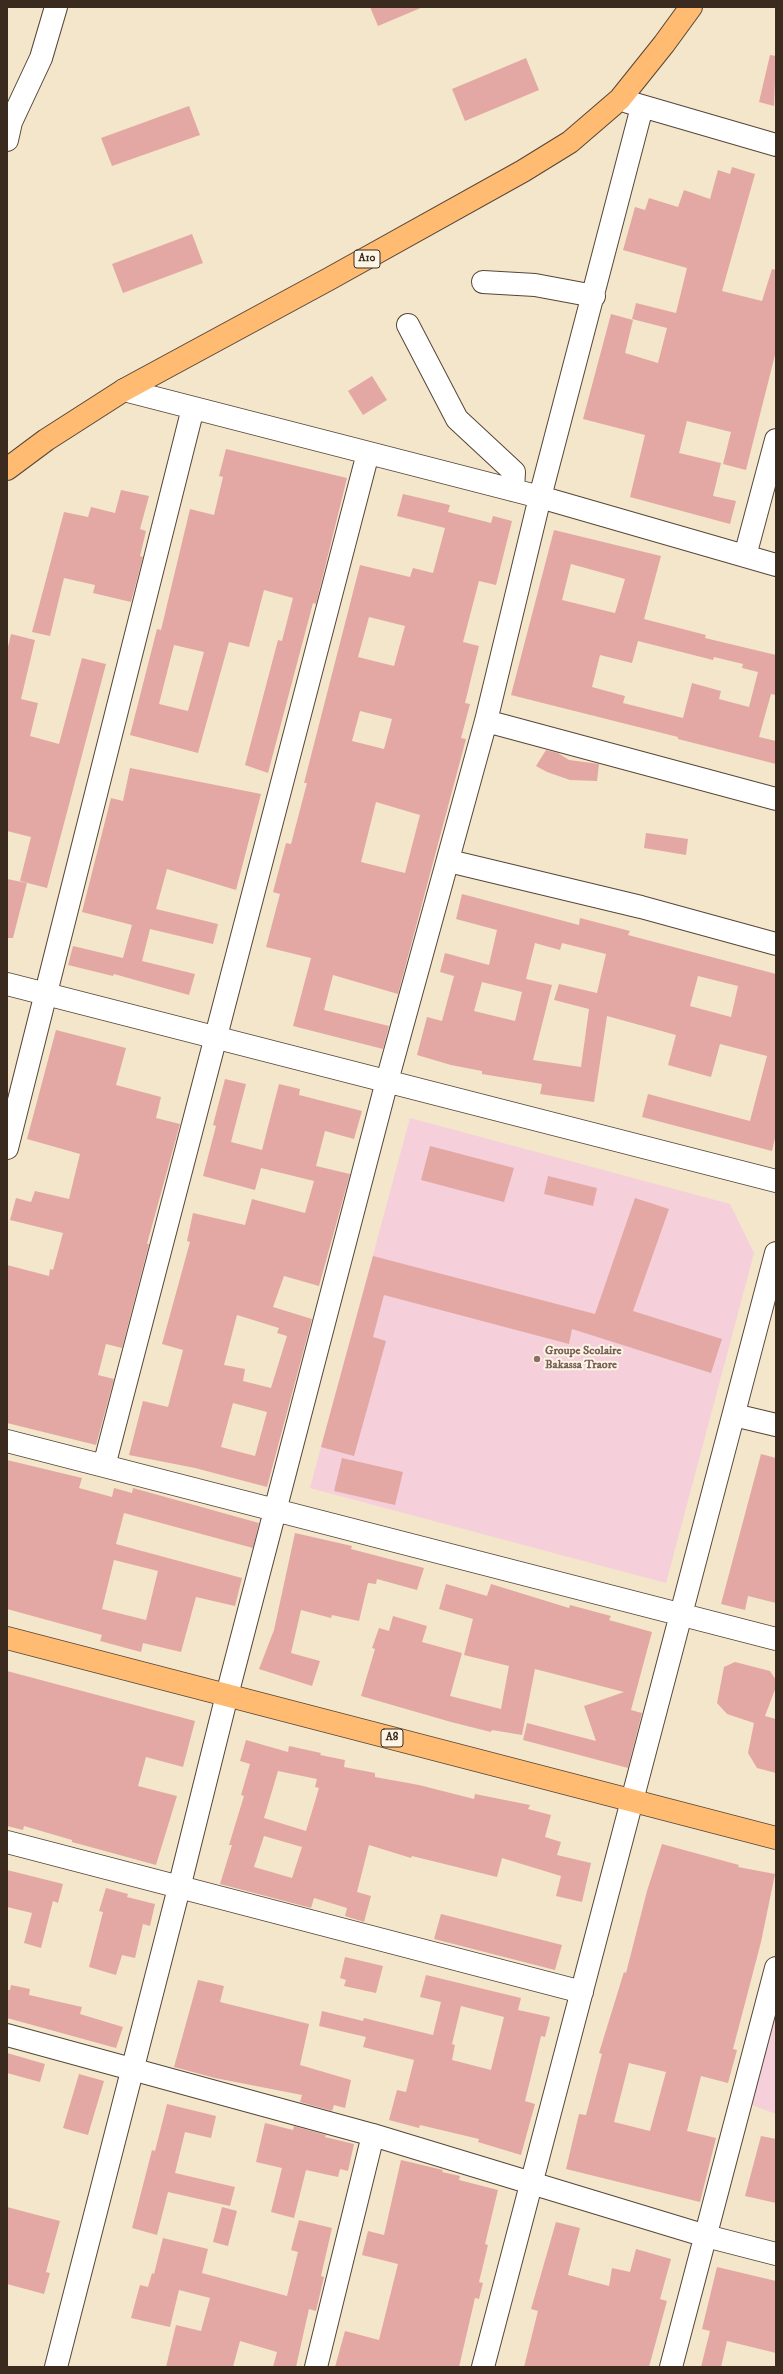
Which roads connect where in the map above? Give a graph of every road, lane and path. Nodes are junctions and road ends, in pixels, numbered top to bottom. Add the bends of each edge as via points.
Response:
1 (56, 7) edge
2 (691, 7) edge
3 (620, 99) junction
4 (642, 107) junction
5 (7, 140) edge
6 (776, 145) edge
7 (483, 282) dead end
8 (594, 296) junction
9 (408, 325) dead end
10 (124, 390) junction
11 (193, 408) junction
12 (776, 440) edge
13 (368, 453) junction
14 (7, 469) edge
15 (513, 490) junction
16 (540, 497) junction
17 (744, 556) junction
18 (776, 566) edge
19 (486, 721) junction
20 (776, 798) edge
21 (449, 861) junction
22 (776, 944) edge
23 (7, 984) edge
24 (47, 994) junction
25 (216, 1037) junction
26 (387, 1081) junction
27 (7, 1148) edge
28 (776, 1181) edge
29 (776, 1253) edge
30 (734, 1415) junction
31 (776, 1425) edge
32 (7, 1441) edge
33 (104, 1466) junction
34 (275, 1510) junction
35 (681, 1615) junction
36 (7, 1638) edge
37 (776, 1639) edge
38 (226, 1695) junction
39 (633, 1801) junction
40 (776, 1838) edge
41 (7, 1842) edge
42 (179, 1888) junction
43 (776, 1968) edge
44 (582, 1992) junction
45 (7, 2035) edge
46 (132, 2069) junction
47 (373, 2135) junction
48 (532, 2183) junction
49 (706, 2236) junction
50 (776, 2254) edge
51 (56, 2367) edge
52 (316, 2367) edge
53 (483, 2367) edge
54 (671, 2367) edge

1 - 5 street via 41,58 11,122
2 - 3 main road, A10
3 - 4 street
3 - 10 main road, A10 via 570,142 523,171
4 - 6 street
4 - 8 street
7 - 8 street via 535,285
8 - 16 street
9 - 15 street via 457,419 514,472
10 - 11 street
10 - 14 main road, A10 via 46,440
11 - 13 street
11 - 24 street
12 - 17 street
13 - 15 street
13 - 25 street
15 - 16 street
16 - 17 street
16 - 19 street
17 - 18 street
19 - 20 street
19 - 21 street
21 - 22 street
21 - 26 street
23 - 24 street
24 - 25 street
24 - 27 street
25 - 26 street
25 - 33 street
26 - 28 street
26 - 34 street
29 - 30 street
30 - 31 street
30 - 35 street
32 - 33 street
33 - 34 street
34 - 35 street
34 - 38 street
35 - 37 street
35 - 39 street
36 - 38 main road, A8
38 - 39 main road, A8
38 - 42 street
39 - 40 main road, A8
39 - 44 street
41 - 42 street
42 - 44 street
42 - 46 street
43 - 49 street
44 - 48 street
45 - 46 street
46 - 47 street
46 - 51 street
47 - 48 street
47 - 52 street
48 - 49 street
48 - 53 street
49 - 50 street
49 - 54 street

